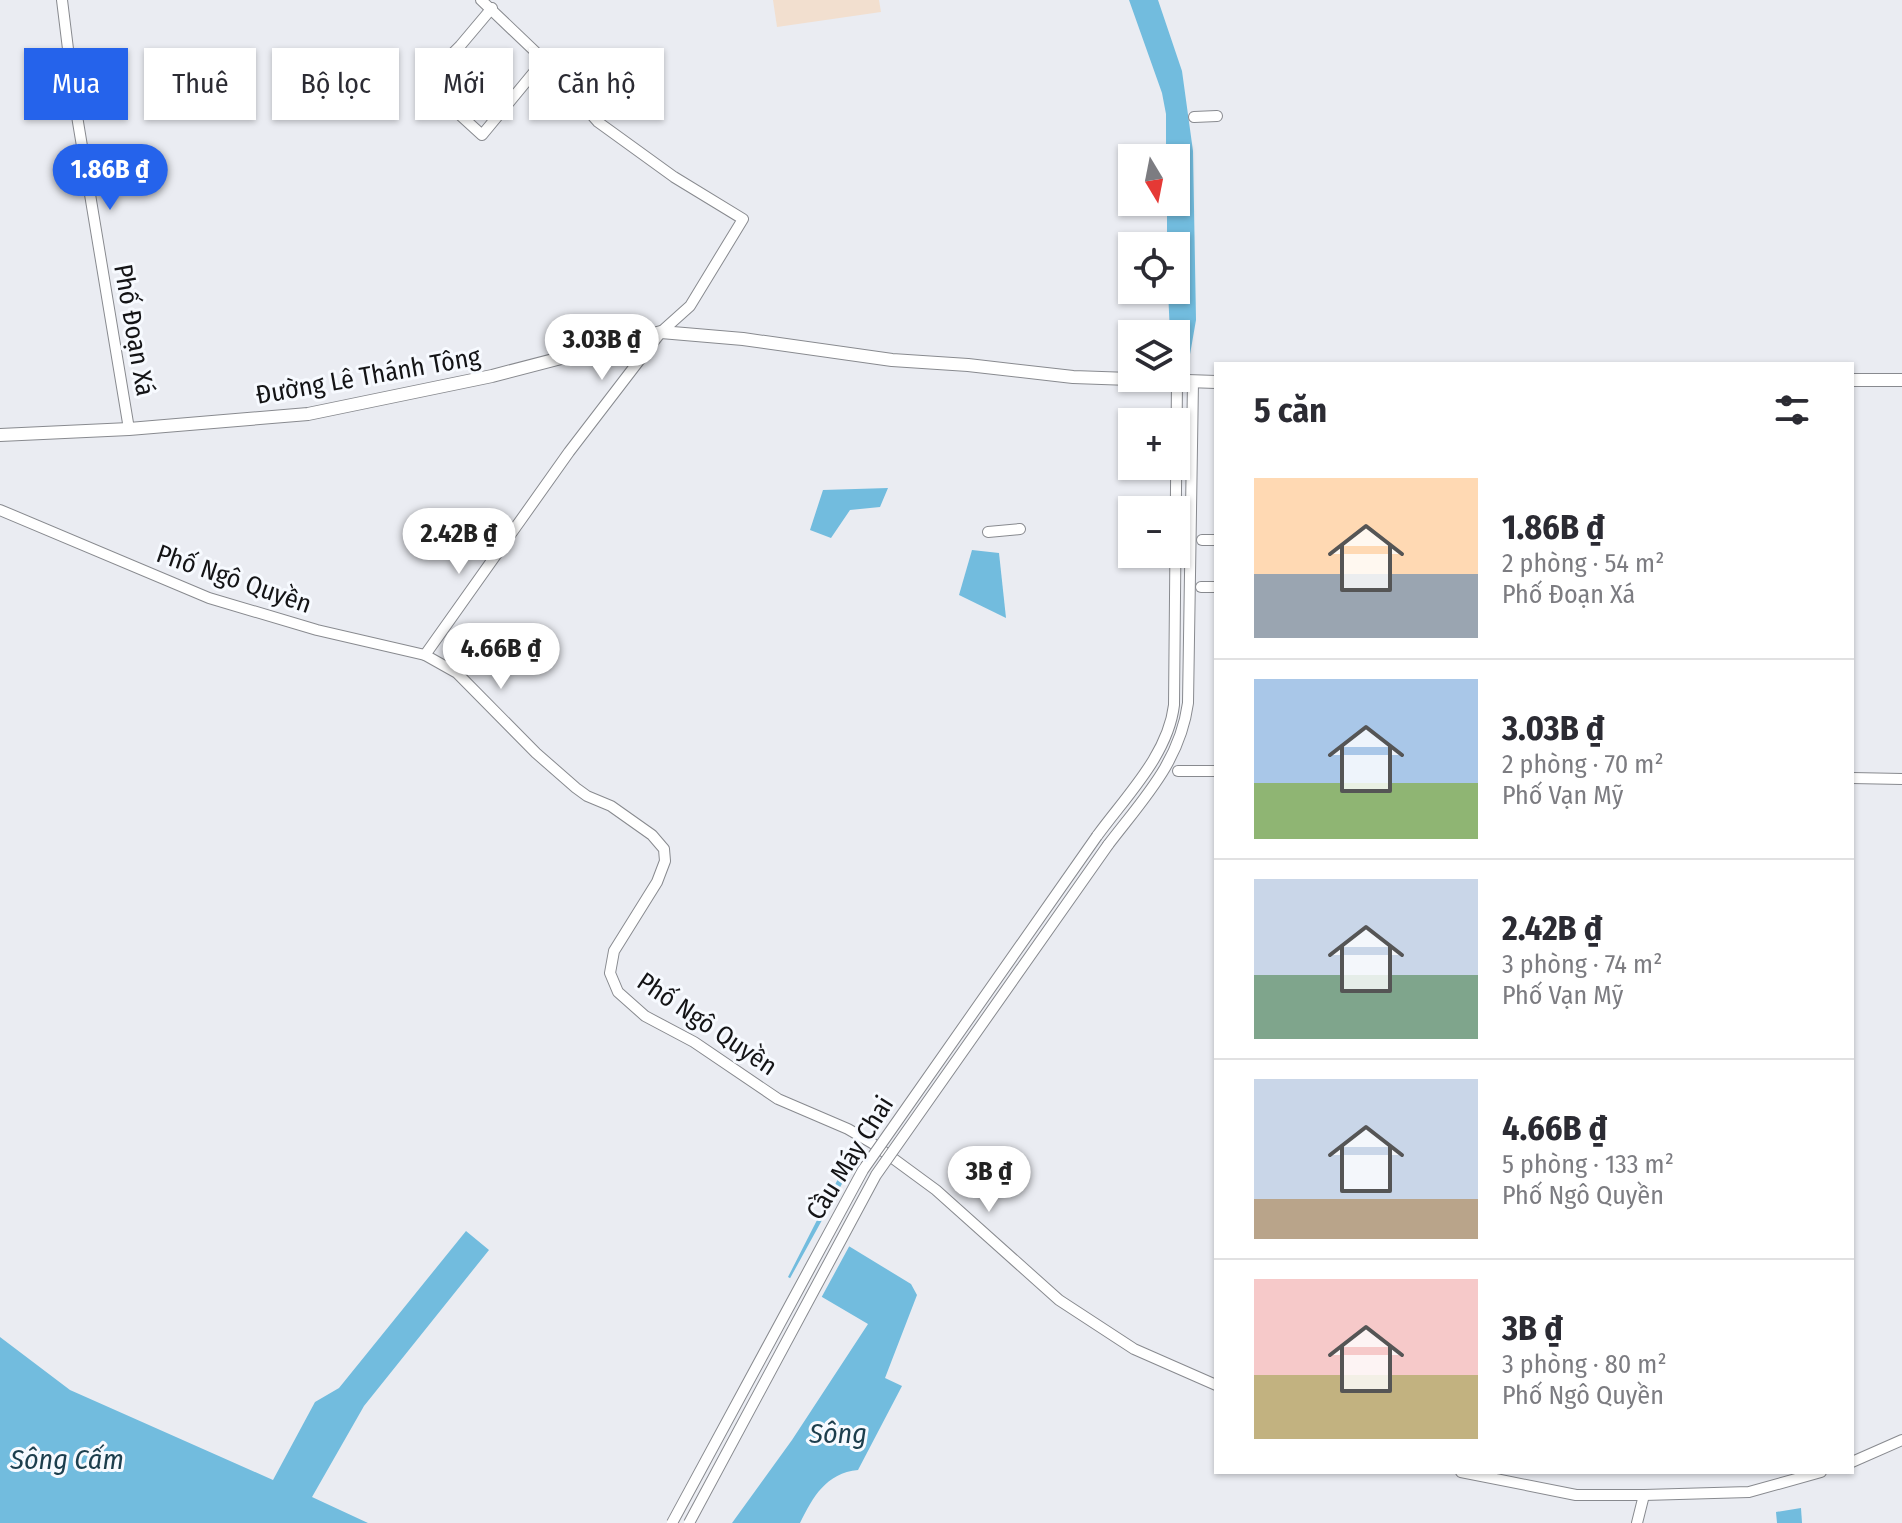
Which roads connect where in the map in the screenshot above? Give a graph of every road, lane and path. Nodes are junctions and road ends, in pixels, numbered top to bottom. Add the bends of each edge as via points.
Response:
1 (62, 0) edge
2 (481, 0) edge
3 (492, 8) junction
4 (532, 48) edge
5 (529, 78) edge
6 (1217, 116) dead end
7 (1194, 117) dead end
8 (596, 120) edge
9 (661, 332) junction
10 (1118, 379) edge
11 (1854, 380) edge
12 (1902, 380) edge
13 (1193, 382) joint
14 (1214, 382) edge
15 (1177, 392) edge
16 (129, 429) junction
17 (0, 435) edge
18 (0, 510) edge
19 (1020, 529) dead end
20 (988, 532) dead end
21 (1202, 540) dead end
22 (1214, 540) edge
23 (1201, 587) dead end
24 (1214, 587) edge
25 (425, 655) junction
26 (1178, 771) dead end
27 (1214, 771) edge
28 (1854, 778) edge
29 (1902, 779) edge
30 (1214, 1384) edge
31 (1902, 1440) edge
32 (1854, 1461) edge
33 (1471, 1474) edge
34 (1814, 1474) edge
35 (1644, 1495) junction
36 (672, 1523) edge
37 (689, 1523) edge
38 (1637, 1523) edge

1 - 16 street, Phố Đoạn Xá
2 - 3 street
3 - 4 street
3 - 5 street via 424,82 482,135
6 - 7 street
8 - 9 street via 743,219 690,306
9 - 10 main road, Đường Lê Thánh Tông via 892,360
9 - 16 main road, Đường Lê Thánh Tông via 492,376 308,414
9 - 25 street
11 - 12 main road
13 - 14 main road, Đường Lê Thánh Tông
13 - 37 street, Cầu Máy Chai, bridge via 1185,727 1166,768 876,1175
15 - 36 street, Cầu Máy Chai, bridge via 1171,727 863,1170
16 - 17 main road, Đường Lê Thánh Tông
18 - 25 street, Phố Ngô Quyền via 209,598
19 - 20 street
21 - 22 street
23 - 24 street
25 - 30 street, Phố Ngô Quyền via 457,673 576,788 611,806 663,848 665,861 657,882 614,951 610,973 618,992 645,1016 778,1099 872,1143 936,1190 1059,1300 1134,1349
26 - 27 street
28 - 29 street
31 - 32 street
33 - 35 street via 1576,1495
34 - 35 street via 1749,1492
35 - 38 street

